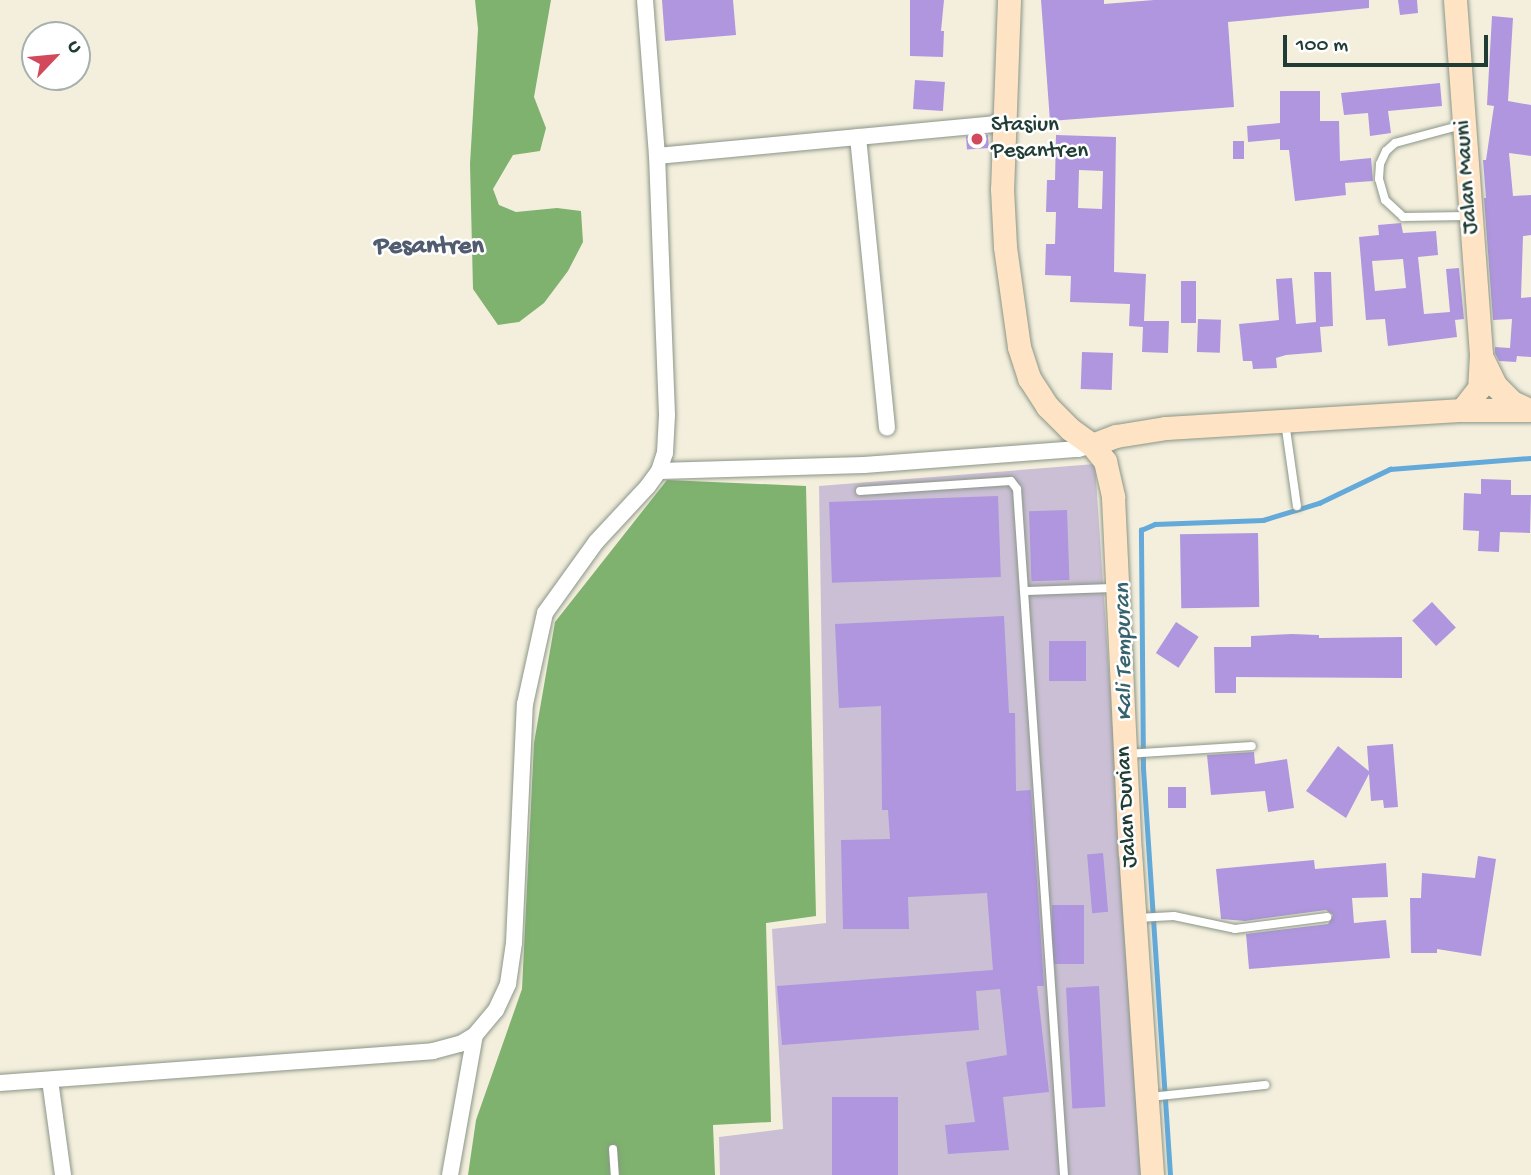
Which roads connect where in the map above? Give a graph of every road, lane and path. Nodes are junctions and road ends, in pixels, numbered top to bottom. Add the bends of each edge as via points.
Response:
1 (645, 0) edge
2 (1009, 0) edge
3 (1455, 0) edge
4 (1464, 0) edge
5 (1006, 123) junction
6 (1464, 125) junction
7 (858, 138) junction
8 (657, 156) junction
9 (1471, 216) junction
10 (1481, 354) junction
11 (1462, 410) junction
12 (1530, 410) edge
13 (887, 428) dead end
14 (1287, 432) junction
15 (1091, 445) junction
16 (659, 471) junction
17 (860, 491) dead end
18 (1297, 506) dead end
19 (1118, 588) junction
20 (1024, 591) junction
21 (1252, 746) dead end
22 (1125, 754) junction
23 (1327, 917) dead end
24 (1142, 918) junction
25 (475, 1035) junction
26 (50, 1080) junction
27 (0, 1083) edge
28 (1265, 1085) dead end
29 (1154, 1096) junction
30 (613, 1149) dead end
31 (63, 1175) edge
32 (450, 1175) edge
33 (615, 1175) edge
34 (1065, 1175) edge
35 (1152, 1175) edge

1 - 8 street
2 - 5 main road, Jalan Durian
3 - 4 street
3 - 6 main road, Jalan Mauni
5 - 7 street
5 - 15 main road, Jalan Durian via 1003,220 1023,364 1047,406
6 - 9 main road, Jalan Mauni
6 - 9 lane via 1395,143 1380,164 1379,179 1385,200 1403,218
7 - 8 street
7 - 13 street
8 - 16 street via 667,425
9 - 10 main road, Jalan Mauni
10 - 11 main road, Jalan Mauni via 1479,388
10 - 12 main road, Jalan Mauni via 1494,385
11 - 12 main road
11 - 14 main road
14 - 15 main road via 1166,428
14 - 18 lane
15 - 16 street via 864,465
15 - 19 main road, Jalan Durian via 1110,475
16 - 25 street via 596,542 545,613 525,704 514,943 508,984 496,1010
17 - 20 lane via 1011,481 1017,489
19 - 20 lane
19 - 22 main road, Jalan Durian
20 - 34 lane
21 - 22 lane
22 - 24 main road, Jalan Durian
23 - 24 lane via 1235,929 1174,916
24 - 29 main road, Jalan Durian
25 - 26 street via 433,1051
25 - 32 street
26 - 27 street
26 - 31 street
28 - 29 lane
29 - 35 main road, Jalan Durian
30 - 33 lane

